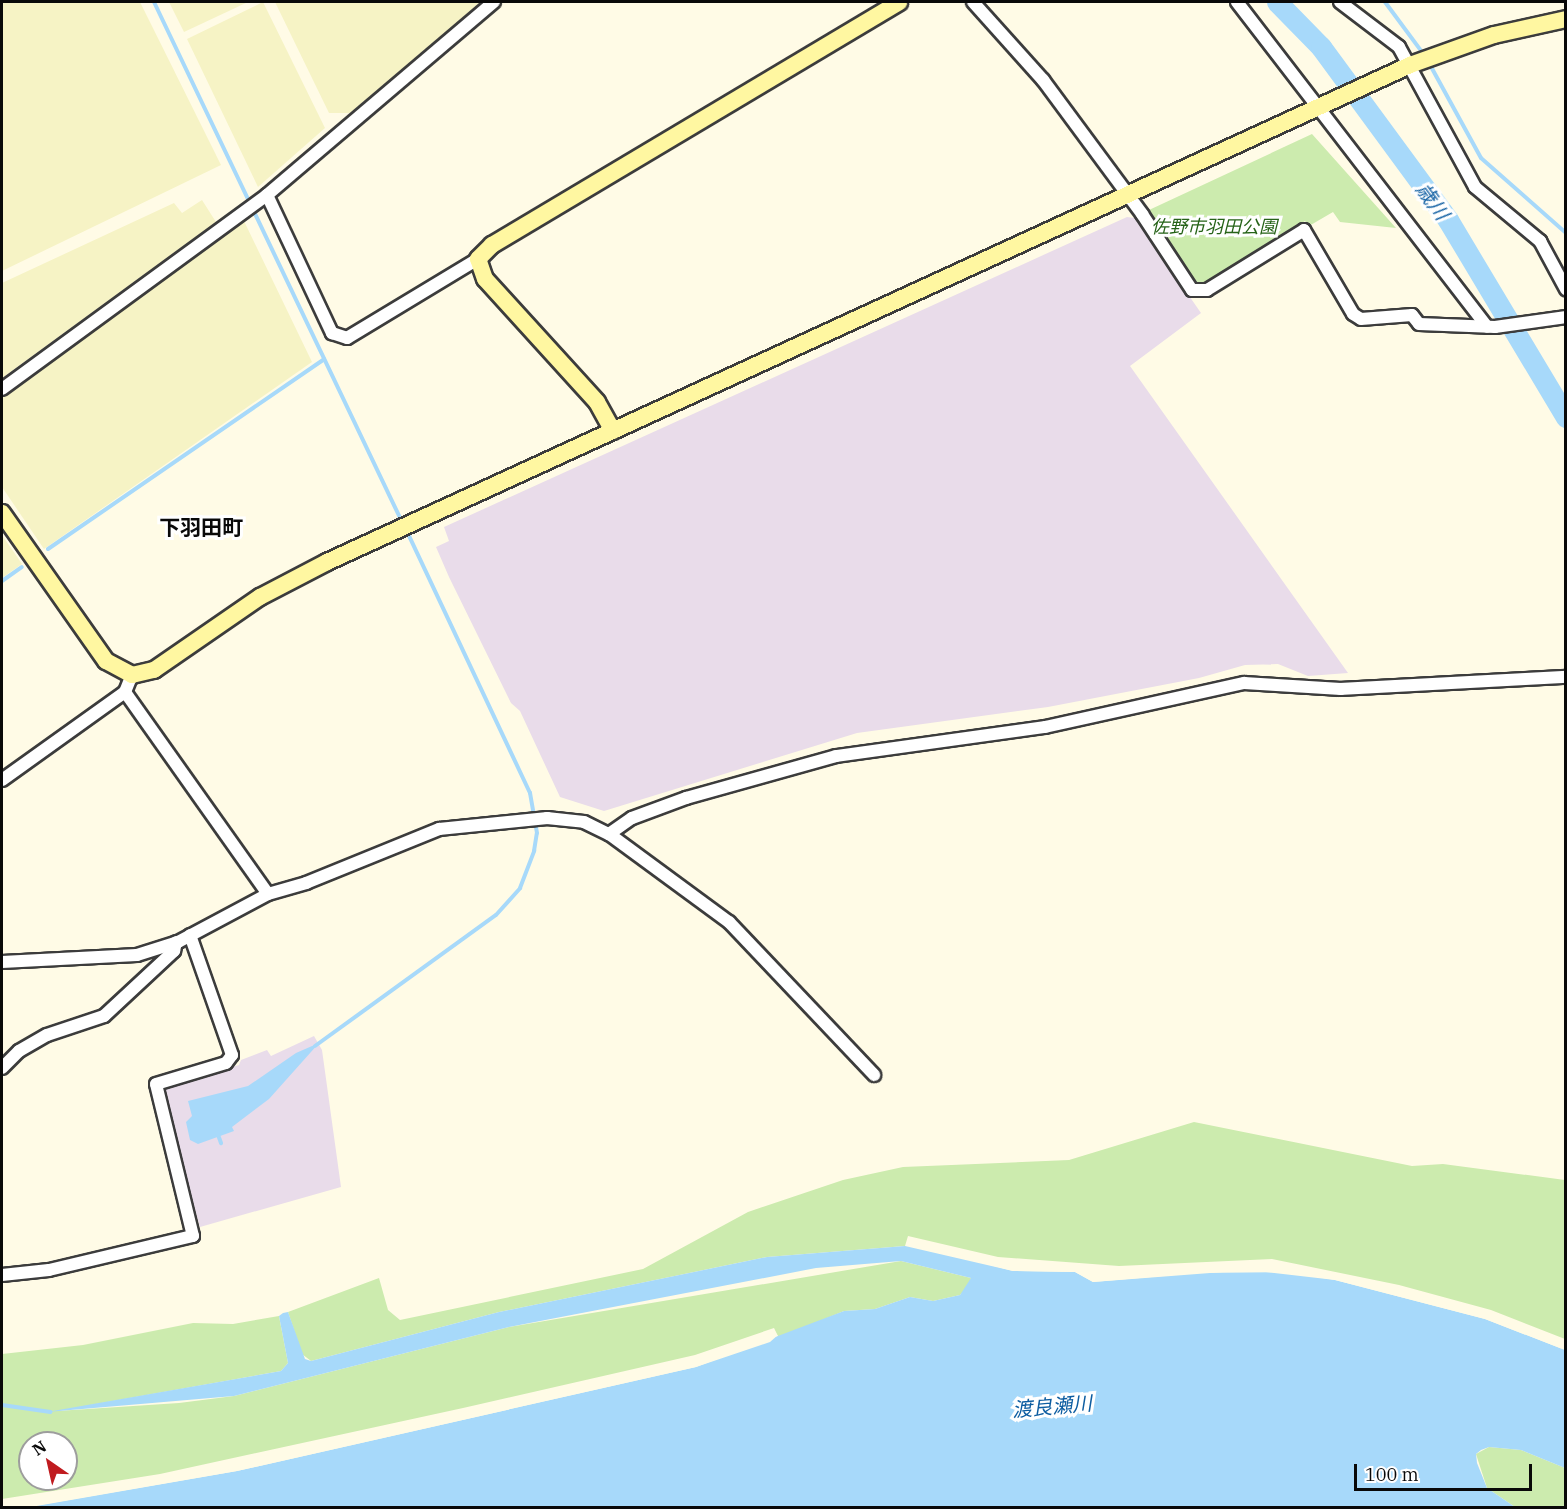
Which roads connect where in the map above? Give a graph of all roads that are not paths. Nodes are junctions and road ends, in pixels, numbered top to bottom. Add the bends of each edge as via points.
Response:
1 (494, 2) edge
2 (899, 2) edge
3 (973, 2) edge
4 (1237, 2) edge
5 (1340, 2) edge
6 (1566, 19) edge
7 (1407, 66) junction
8 (1322, 107) junction
9 (1128, 195) junction
10 (262, 198) junction
11 (478, 259) junction
12 (1566, 290) edge
13 (1564, 317) edge
14 (1491, 327) junction
15 (2, 389) edge
16 (613, 431) junction
17 (2, 513) edge
18 (132, 675) junction
19 (1566, 677) edge
20 (125, 692) junction
21 (2, 780) edge
22 (609, 834) junction
23 (268, 894) junction
24 (190, 935) junction
25 (176, 942) junction
26 (2, 962) edge
27 (2, 1068) edge
28 (874, 1075) dead end
29 (2, 1275) edge

1 - 10 street
2 - 11 street via 492,245
3 - 9 street via 1043,80
4 - 8 street
5 - 7 street via 1399,47
6 - 7 street via 1494,35
7 - 8 street
7 - 12 street via 1474,187 1539,241
8 - 9 street
8 - 14 street
9 - 14 street via 1197,292 1207,290 1304,230 1353,314 1361,319 1412,315 1419,324
9 - 16 street
10 - 11 street via 332,333 347,338
10 - 15 street
11 - 16 street via 485,279 597,402
13 - 14 street
16 - 18 street via 275,588 167,663
17 - 18 street via 99,652 121,672
18 - 20 street
19 - 22 street via 1341,689 1244,683 1045,727 836,756 686,798 632,818
20 - 21 street
20 - 23 street
22 - 23 street via 584,822 547,818 439,829 306,883
22 - 28 street via 729,922
23 - 24 street
24 - 25 street
24 - 29 street via 231,1055 226,1063 156,1084 193,1236 49,1270
25 - 26 street via 136,955
25 - 27 street via 174,951 104,1016 47,1035

